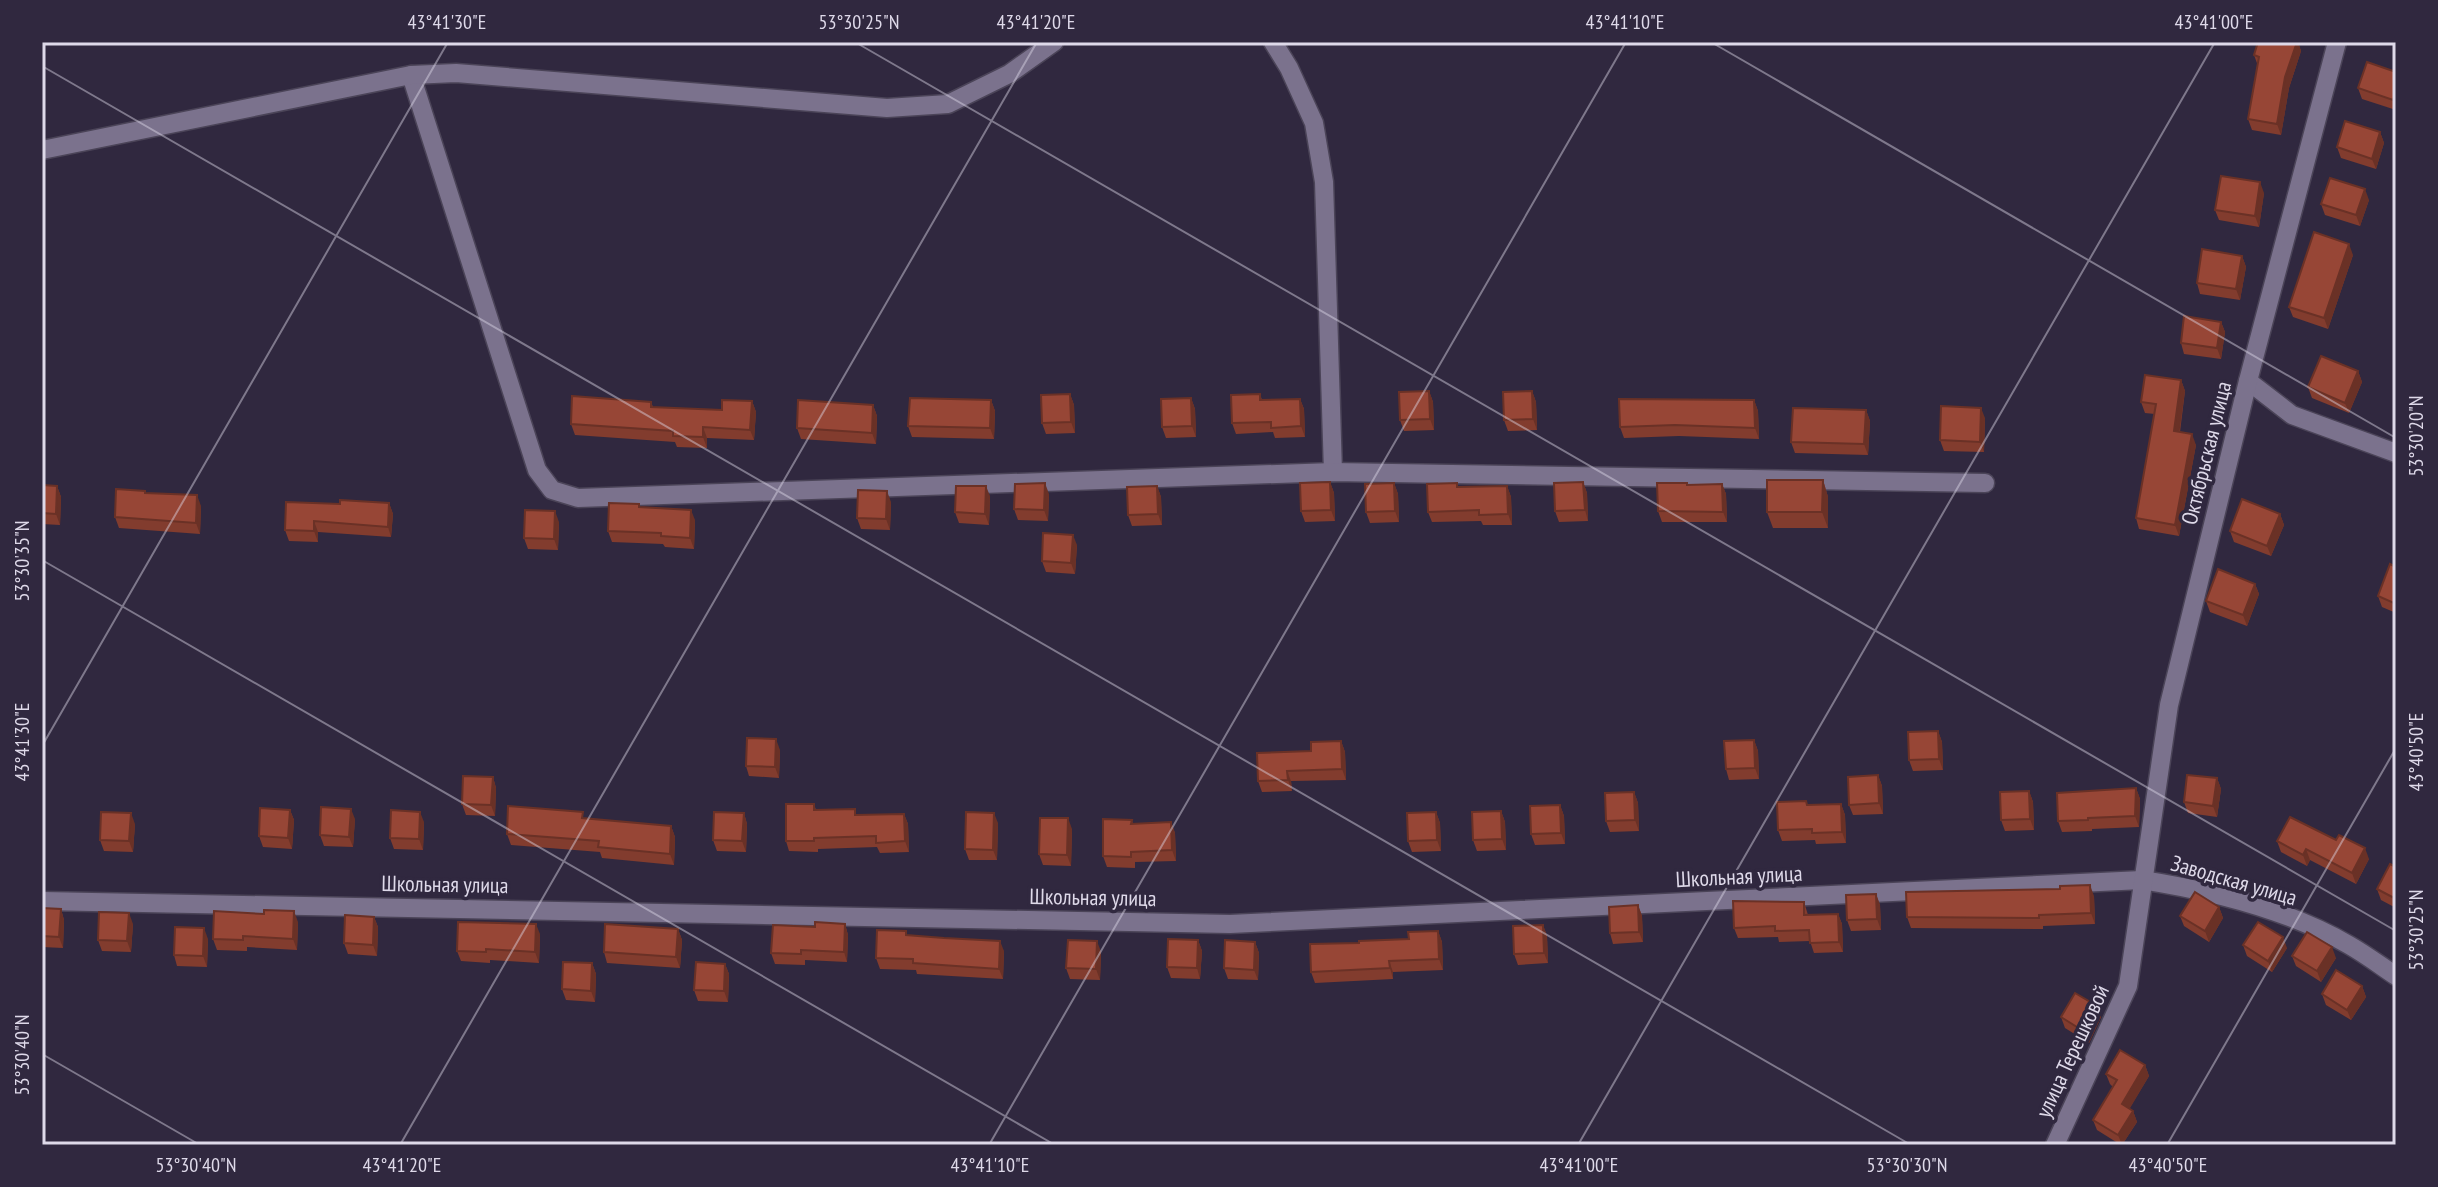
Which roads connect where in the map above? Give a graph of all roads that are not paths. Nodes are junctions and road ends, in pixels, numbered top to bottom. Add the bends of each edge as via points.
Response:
1 (1054, 42) edge
2 (1273, 42) edge
3 (2337, 42) edge
4 (411, 75) junction
5 (42, 150) edge
6 (2248, 381) junction
7 (2396, 453) edge
8 (1333, 472) junction
9 (1985, 483) dead end
10 (2142, 880) junction
11 (42, 901) edge
12 (2396, 976) edge
13 (2055, 1145) edge

1 - 4 street via 1009,74 948,104 887,108 456,73
2 - 8 street via 1314,123 1324,182
3 - 6 street, Октябрьская улица
4 - 5 street
4 - 8 street via 537,470 552,490 578,498
6 - 7 street via 2292,415
6 - 10 street, Октябрьская улица via 2169,705
8 - 9 street
10 - 11 street, Школьная улица via 1230,924
10 - 12 street, Заводская улица via 2279,913 2348,945
10 - 13 street, улица Терешковой via 2128,986

